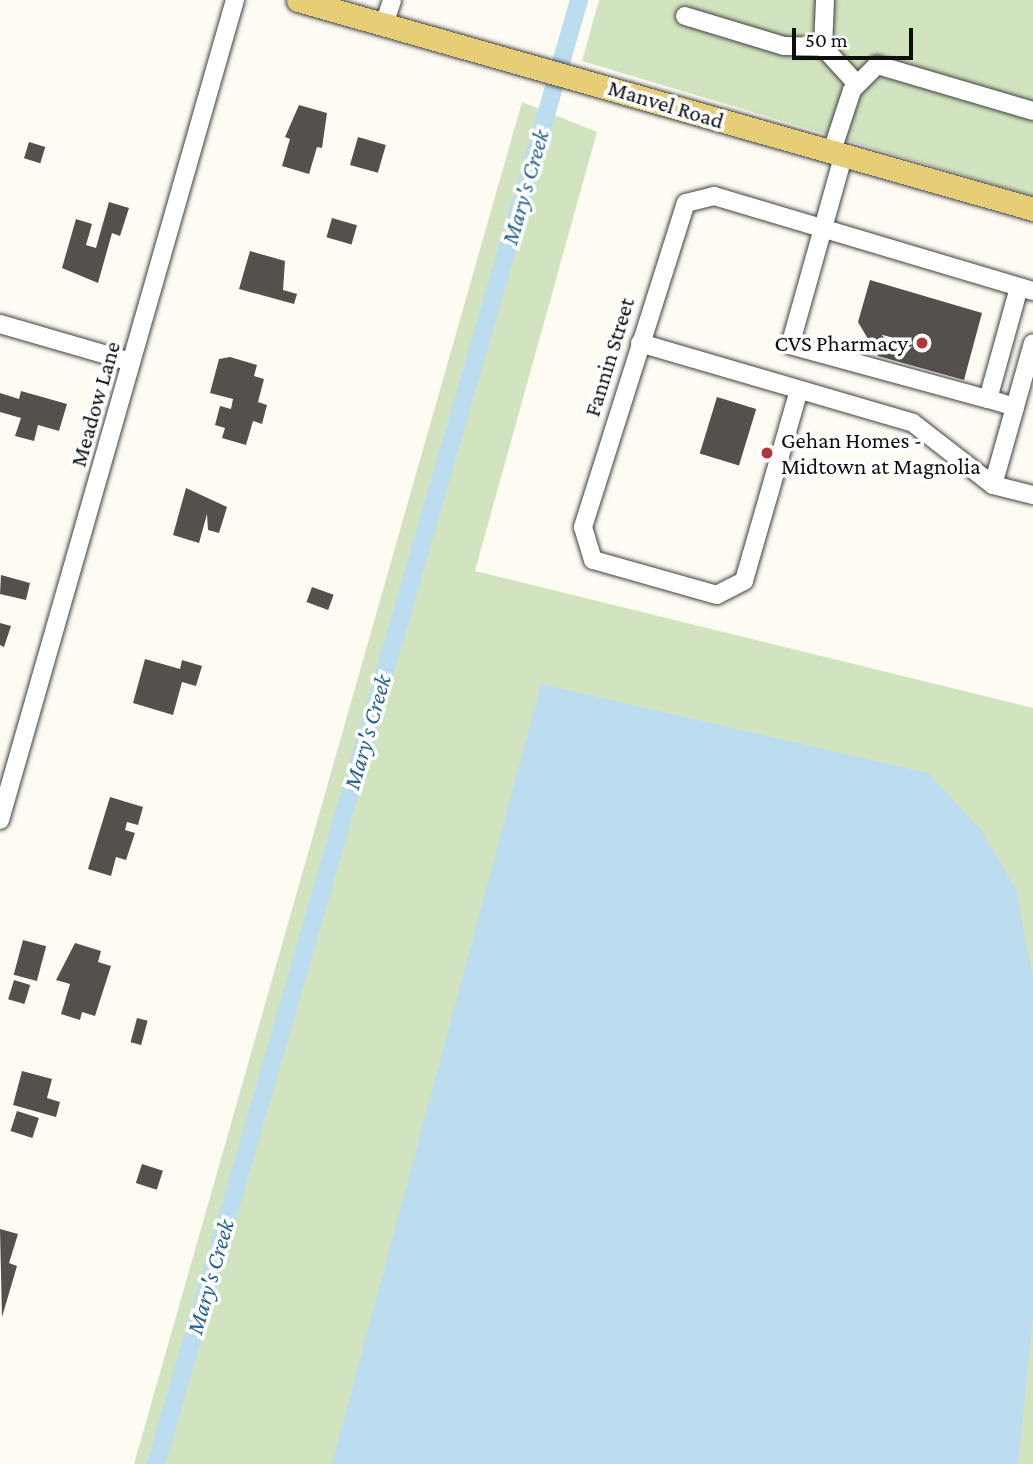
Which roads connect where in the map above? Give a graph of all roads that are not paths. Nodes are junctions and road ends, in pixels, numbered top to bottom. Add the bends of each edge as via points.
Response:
1 (235, 0) edge
2 (299, 0) edge
3 (825, 0) edge
4 (389, 11) edge
5 (685, 16) dead end
6 (823, 47) junction
7 (856, 83) junction
8 (1033, 111) edge
9 (837, 155) junction
10 (1033, 209) edge
11 (823, 229) junction
12 (1026, 289) edge
13 (0, 324) edge
14 (640, 343) junction
15 (1033, 343) edge
16 (131, 362) junction
17 (799, 390) junction
18 (988, 399) junction
19 (1015, 407) junction
20 (993, 485) junction
21 (1033, 495) edge
22 (0, 750) edge
23 (18, 755) junction
24 (0, 820) edge

1 - 16 street, Meadow Lane
2 - 4 main road, Manvel Road
3 - 6 street
4 - 9 main road, Manvel Road via 500,55
5 - 6 street via 784,46
6 - 7 street
7 - 8 street via 877,65
7 - 9 street
9 - 10 main road, Manvel Road
9 - 11 street
11 - 12 street
11 - 14 street, Fannin Street via 714,196 685,203
11 - 18 street via 790,345
12 - 18 street
13 - 16 street
14 - 17 street
14 - 17 street, Fannin Street via 583,527 593,560 717,595 744,581
15 - 19 street
16 - 23 street, Meadow Lane
17 - 20 street via 913,423
18 - 19 street
19 - 20 street
20 - 21 street
22 - 23 street
23 - 24 street, Meadow Lane

